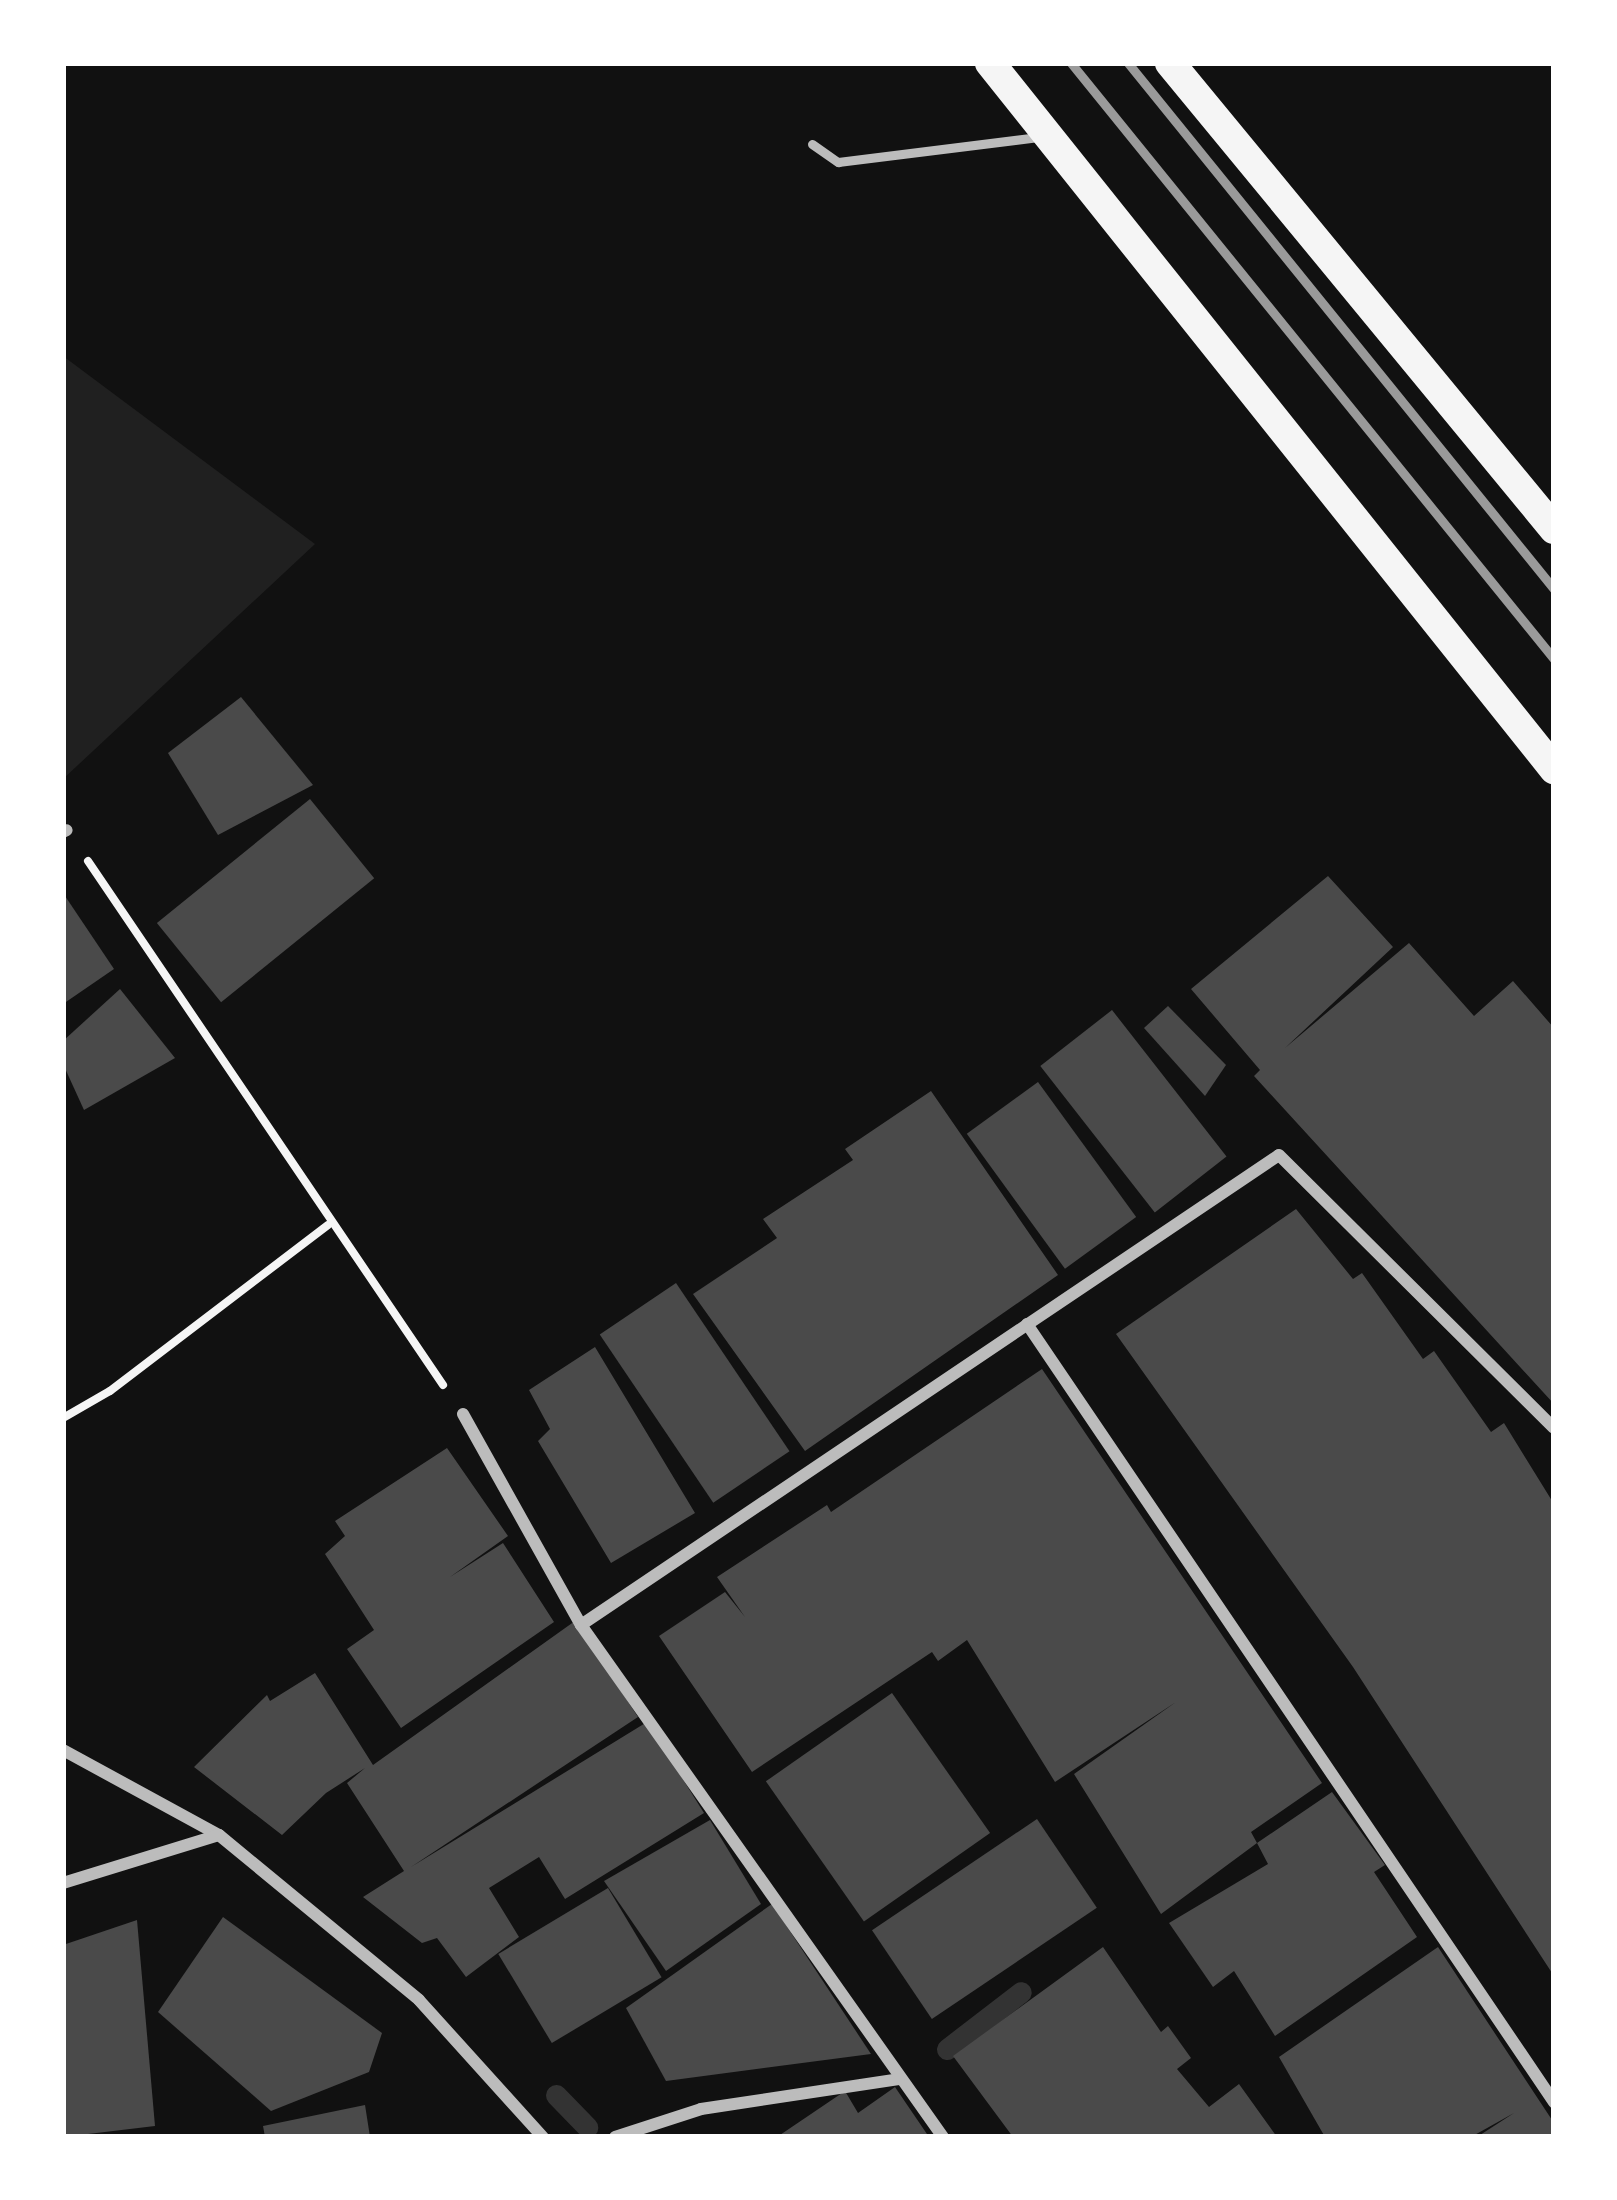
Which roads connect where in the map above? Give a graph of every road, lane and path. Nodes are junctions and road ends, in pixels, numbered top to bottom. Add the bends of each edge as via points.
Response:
1 (990, 63) edge
2 (1169, 63) edge
3 (1048, 135) junction
4 (812, 144) dead end
5 (1554, 529) edge
6 (1554, 769) edge
7 (65, 831) edge
8 (328, 1225) junction
9 (1027, 1324) junction
10 (463, 1414) joint
11 (63, 1418) edge
12 (1554, 1428) edge
13 (581, 1625) junction
14 (63, 1750) edge
15 (219, 1835) junction
16 (63, 1883) edge
17 (899, 2079) junction
18 (1554, 2102) edge
19 (543, 2137) edge
20 (615, 2137) edge
21 (943, 2137) edge

1 - 3 main road
2 - 5 main road
3 - 4 lane via 838,163
3 - 6 main road
7 - 8 path
8 - 10 path
8 - 11 path
9 - 12 street via 1279,1154
9 - 13 street
9 - 18 street
10 - 13 street
13 - 17 street
14 - 15 street
15 - 16 street
15 - 19 street via 419,2000
17 - 20 street via 701,2110
17 - 21 street

